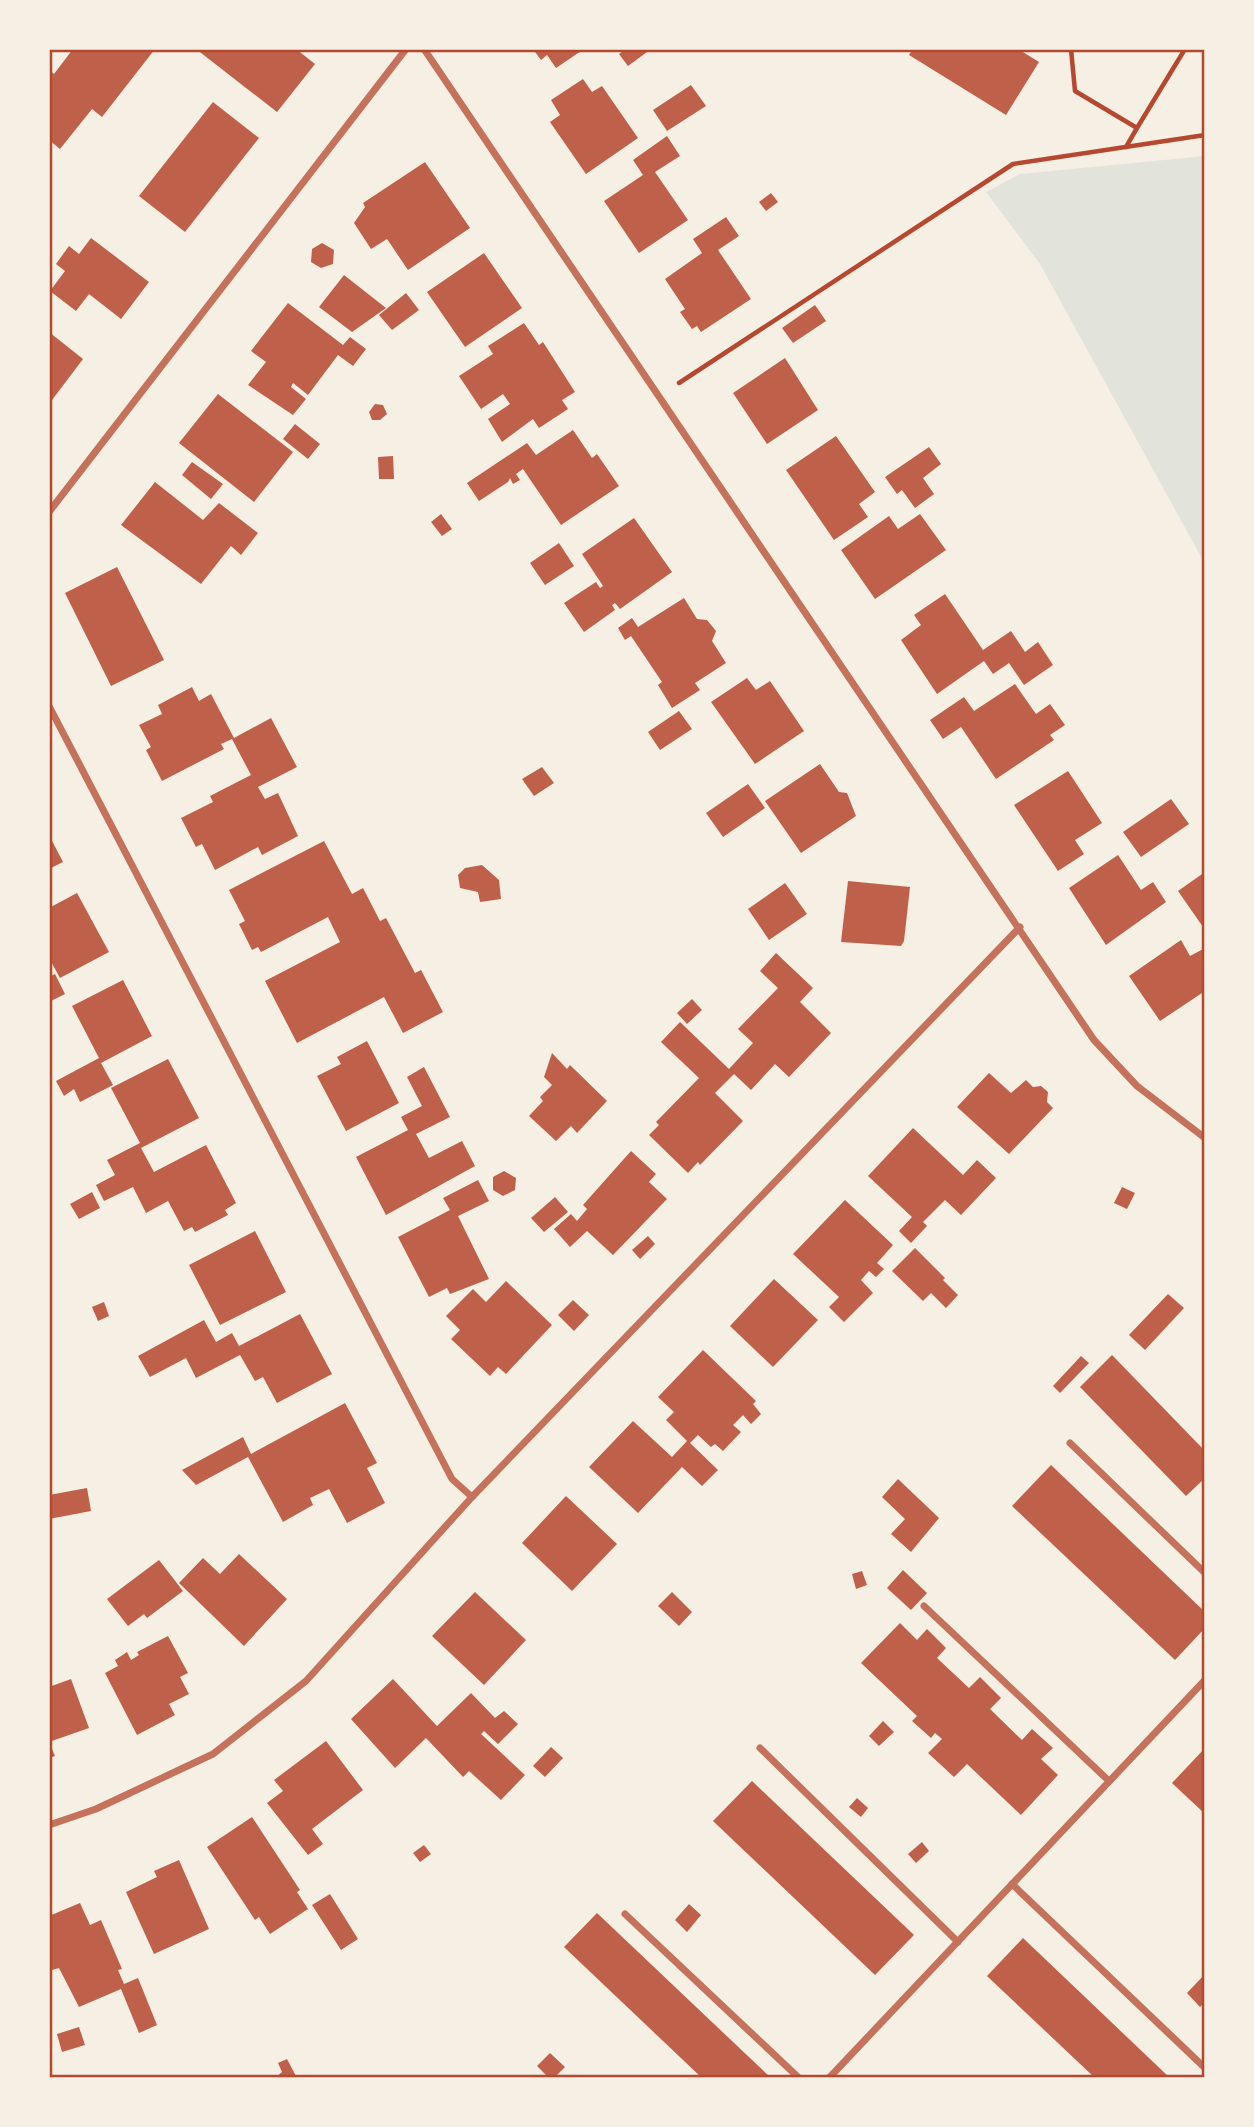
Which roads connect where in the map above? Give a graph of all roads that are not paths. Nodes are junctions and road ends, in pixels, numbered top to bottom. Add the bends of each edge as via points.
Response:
1 (406, 49) edge
2 (424, 49) edge
3 (49, 512) edge
4 (49, 706) edge
5 (1020, 927) junction
6 (1205, 1138) edge
7 (1070, 1443) dead end
8 (472, 1497) junction
9 (1205, 1573) edge
10 (924, 1606) dead end
11 (1203, 1686) edge
12 (760, 1748) dead end
13 (1110, 1781) junction
14 (49, 1825) edge
15 (1012, 1884) junction
16 (625, 1914) dead end
17 (958, 1942) junction
18 (1205, 2068) edge
19 (799, 2078) edge
20 (829, 2078) edge

1 - 3 street
2 - 5 street
4 - 8 street via 452,1479
5 - 6 street via 1094,1040 1137,1086
5 - 8 street
7 - 9 street
8 - 14 street via 306,1681 233,1738 201,1759 96,1809
10 - 13 street
11 - 13 street
12 - 17 street
13 - 15 street
15 - 17 street
15 - 18 street
16 - 19 street
17 - 20 street

